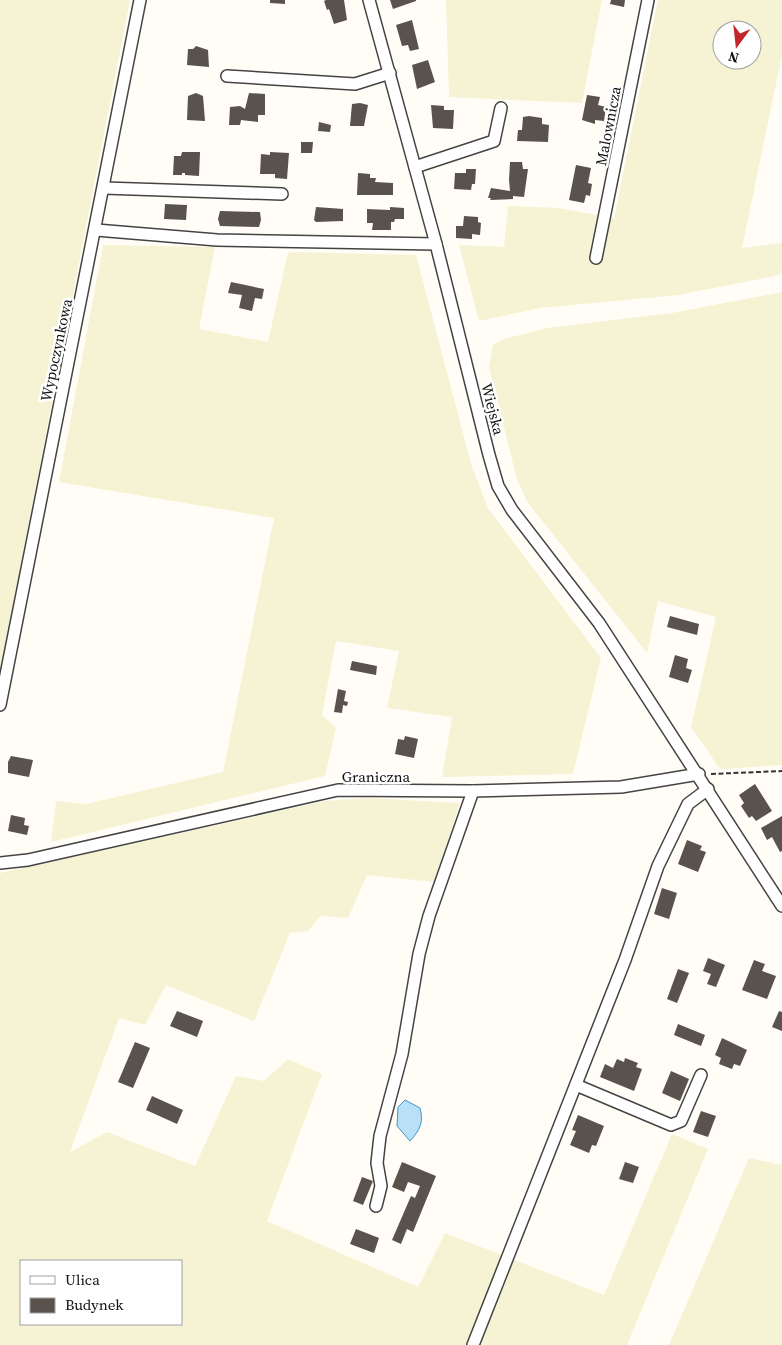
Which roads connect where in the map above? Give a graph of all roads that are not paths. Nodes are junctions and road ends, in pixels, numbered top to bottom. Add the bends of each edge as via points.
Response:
1 (140, 0) edge
2 (369, 0) edge
3 (648, 0) edge
4 (390, 74) junction
5 (227, 76) dead end
6 (501, 108) dead end
7 (415, 167) junction
8 (104, 188) junction
9 (282, 194) dead end
10 (96, 230) junction
11 (436, 244) junction
12 (596, 258) dead end
13 (0, 705) edge
14 (699, 774) junction
15 (708, 789) junction
16 (474, 791) junction
17 (0, 862) edge
18 (782, 906) edge
19 (701, 1075) dead end
20 (576, 1085) junction
21 (376, 1206) dead end
22 (473, 1345) edge

1 - 8 street, Wypoczynkowa
2 - 4 street, Wiejska
3 - 12 street, Malownicza
4 - 5 street via 355,84
4 - 7 street, Wiejska
6 - 7 street via 494,141
7 - 11 street, Wiejska
8 - 9 street
8 - 10 street, Wypoczynkowa
10 - 11 street via 217,240
10 - 13 street, Wypoczynkowa
11 - 14 street, Wiejska via 488,455 504,498 599,623
14 - 15 street, Wiejska
14 - 16 street, Graniczna via 621,787
15 - 18 street, Wiejska
15 - 20 street via 688,804 658,866
16 - 17 street, Graniczna via 338,790 28,860
16 - 21 street via 420,947 402,1054 380,1136 378,1163 381,1186
19 - 20 street via 681,1121 671,1125
20 - 22 street

